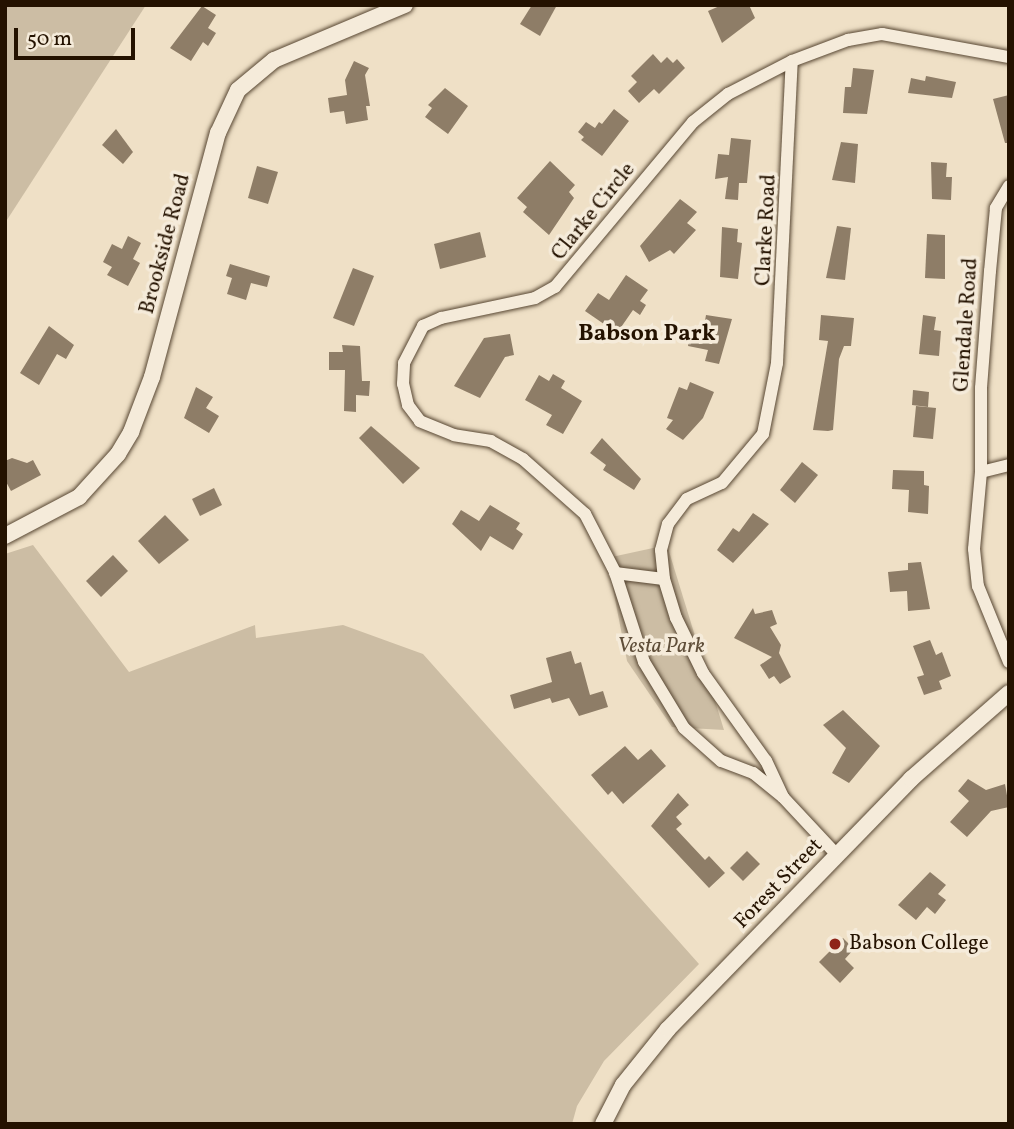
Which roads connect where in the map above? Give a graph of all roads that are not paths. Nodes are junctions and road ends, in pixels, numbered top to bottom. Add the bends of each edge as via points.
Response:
1 (405, 5) edge
2 (1009, 57) edge
3 (792, 61) junction
4 (1009, 186) edge
5 (1009, 465) edge
6 (981, 471) junction
7 (5, 536) edge
8 (615, 573) junction
9 (664, 579) junction
10 (1009, 662) edge
11 (1009, 694) edge
12 (783, 797) junction
13 (837, 855) junction
14 (603, 1124) edge

1 - 7 street, Brookside Road via 274,60 238,90 218,133 152,377 131,432 118,454 79,496
2 - 3 street via 882,34 848,40
3 - 8 street, Clarke Circle via 728,94 693,122 555,287 535,298 423,326 404,363 408,405 420,421 454,436 491,441 556,484 585,514
3 - 9 street, Clarke Road via 778,350 763,435 722,483 687,499 668,524 661,550
4 - 6 street, Glendale Road via 996,208 989,271
5 - 6 street
6 - 10 street, Glendale Road via 975,506 978,586
8 - 9 street
8 - 12 street, Clarke Circle via 644,662 684,728 720,761 753,773
9 - 12 street, Clarke Road via 703,673 766,761
11 - 13 street, Forest Street via 932,759
12 - 13 street, Clarke Road
13 - 14 street, Forest Street via 668,1029 623,1085

